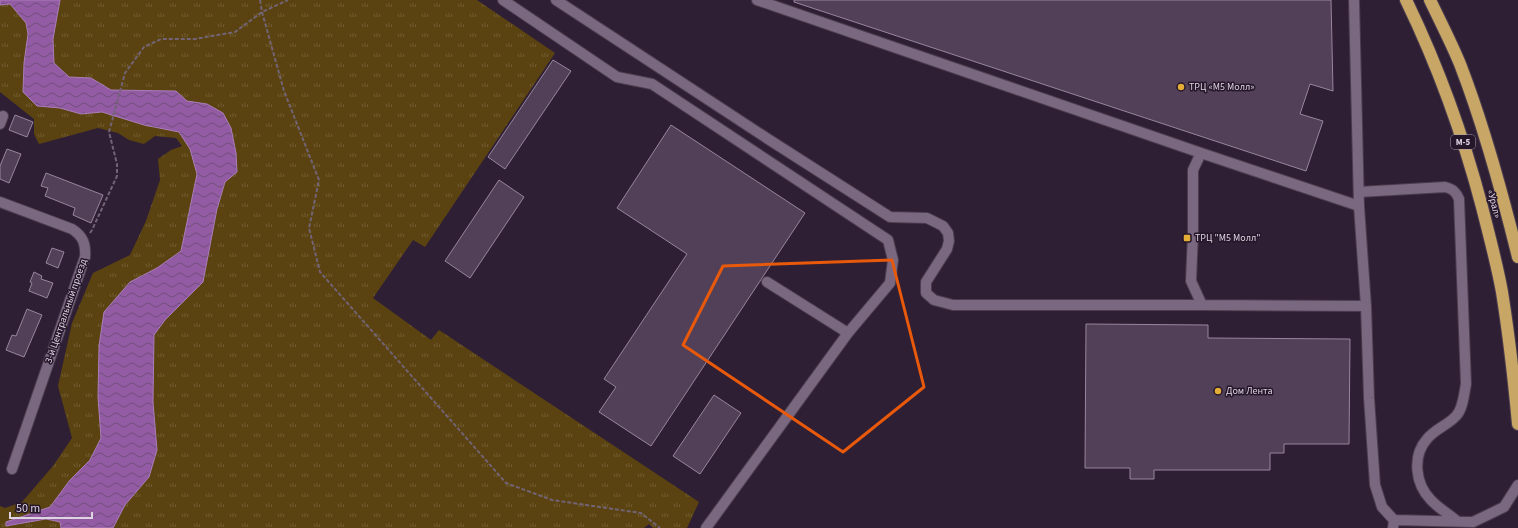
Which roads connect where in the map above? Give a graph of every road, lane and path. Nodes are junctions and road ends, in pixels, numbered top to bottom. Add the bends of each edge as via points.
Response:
1 (260, 0) edge
2 (288, 0) edge
3 (503, 0) edge
4 (556, 0) edge
5 (757, 0) edge
6 (1354, 0) edge
7 (1406, 0) edge
8 (1430, 0) edge
9 (262, 12) junction
10 (1200, 153) junction
11 (1359, 192) junction
12 (0, 202) edge
13 (1359, 206) junction
14 (84, 240) junction
15 (1518, 257) edge
16 (767, 282) dead end
17 (1202, 305) junction
18 (1366, 306) junction
19 (848, 333) junction
20 (1518, 424) edge
21 (12, 469) dead end
22 (1518, 486) edge
23 (1393, 524) edge
24 (1457, 524) edge
25 (1477, 525) edge
26 (660, 528) edge
27 (706, 528) edge

1 - 9 path
2 - 9 path
3 - 19 street via 617,77 652,84 888,240 893,260 890,283
4 - 17 street via 890,217 927,218 943,226 948,233 947,250 926,282 926,293 934,300 953,305
5 - 10 street
6 - 11 street
7 - 20 highway, «Урал» / М-5 via 1441,81 1468,158 1487,227 1501,291
8 - 15 highway, «Урал» / М-5 via 1460,64 1473,101 1495,170
9 - 14 path via 235,32 195,39 161,39 144,47 125,73 108,132 117,164 117,176 92,230
9 - 26 path via 284,91 319,180 309,228 320,272 506,483 552,500 641,513
10 - 13 street
10 - 17 street via 1193,170 1191,281
11 - 13 street
11 - 24 street via 1445,187 1456,192 1459,199 1466,384 1462,406 1456,416 1426,439 1417,461 1417,471 1424,492
12 - 14 street via 72,229
13 - 18 street
14 - 21 street, 3-й Центральный проезд via 85,257
16 - 19 street
17 - 18 street
18 - 23 street via 1368,398 1375,485 1382,507
19 - 27 street
22 - 25 street via 1504,506
23 - 24 street
24 - 25 street

